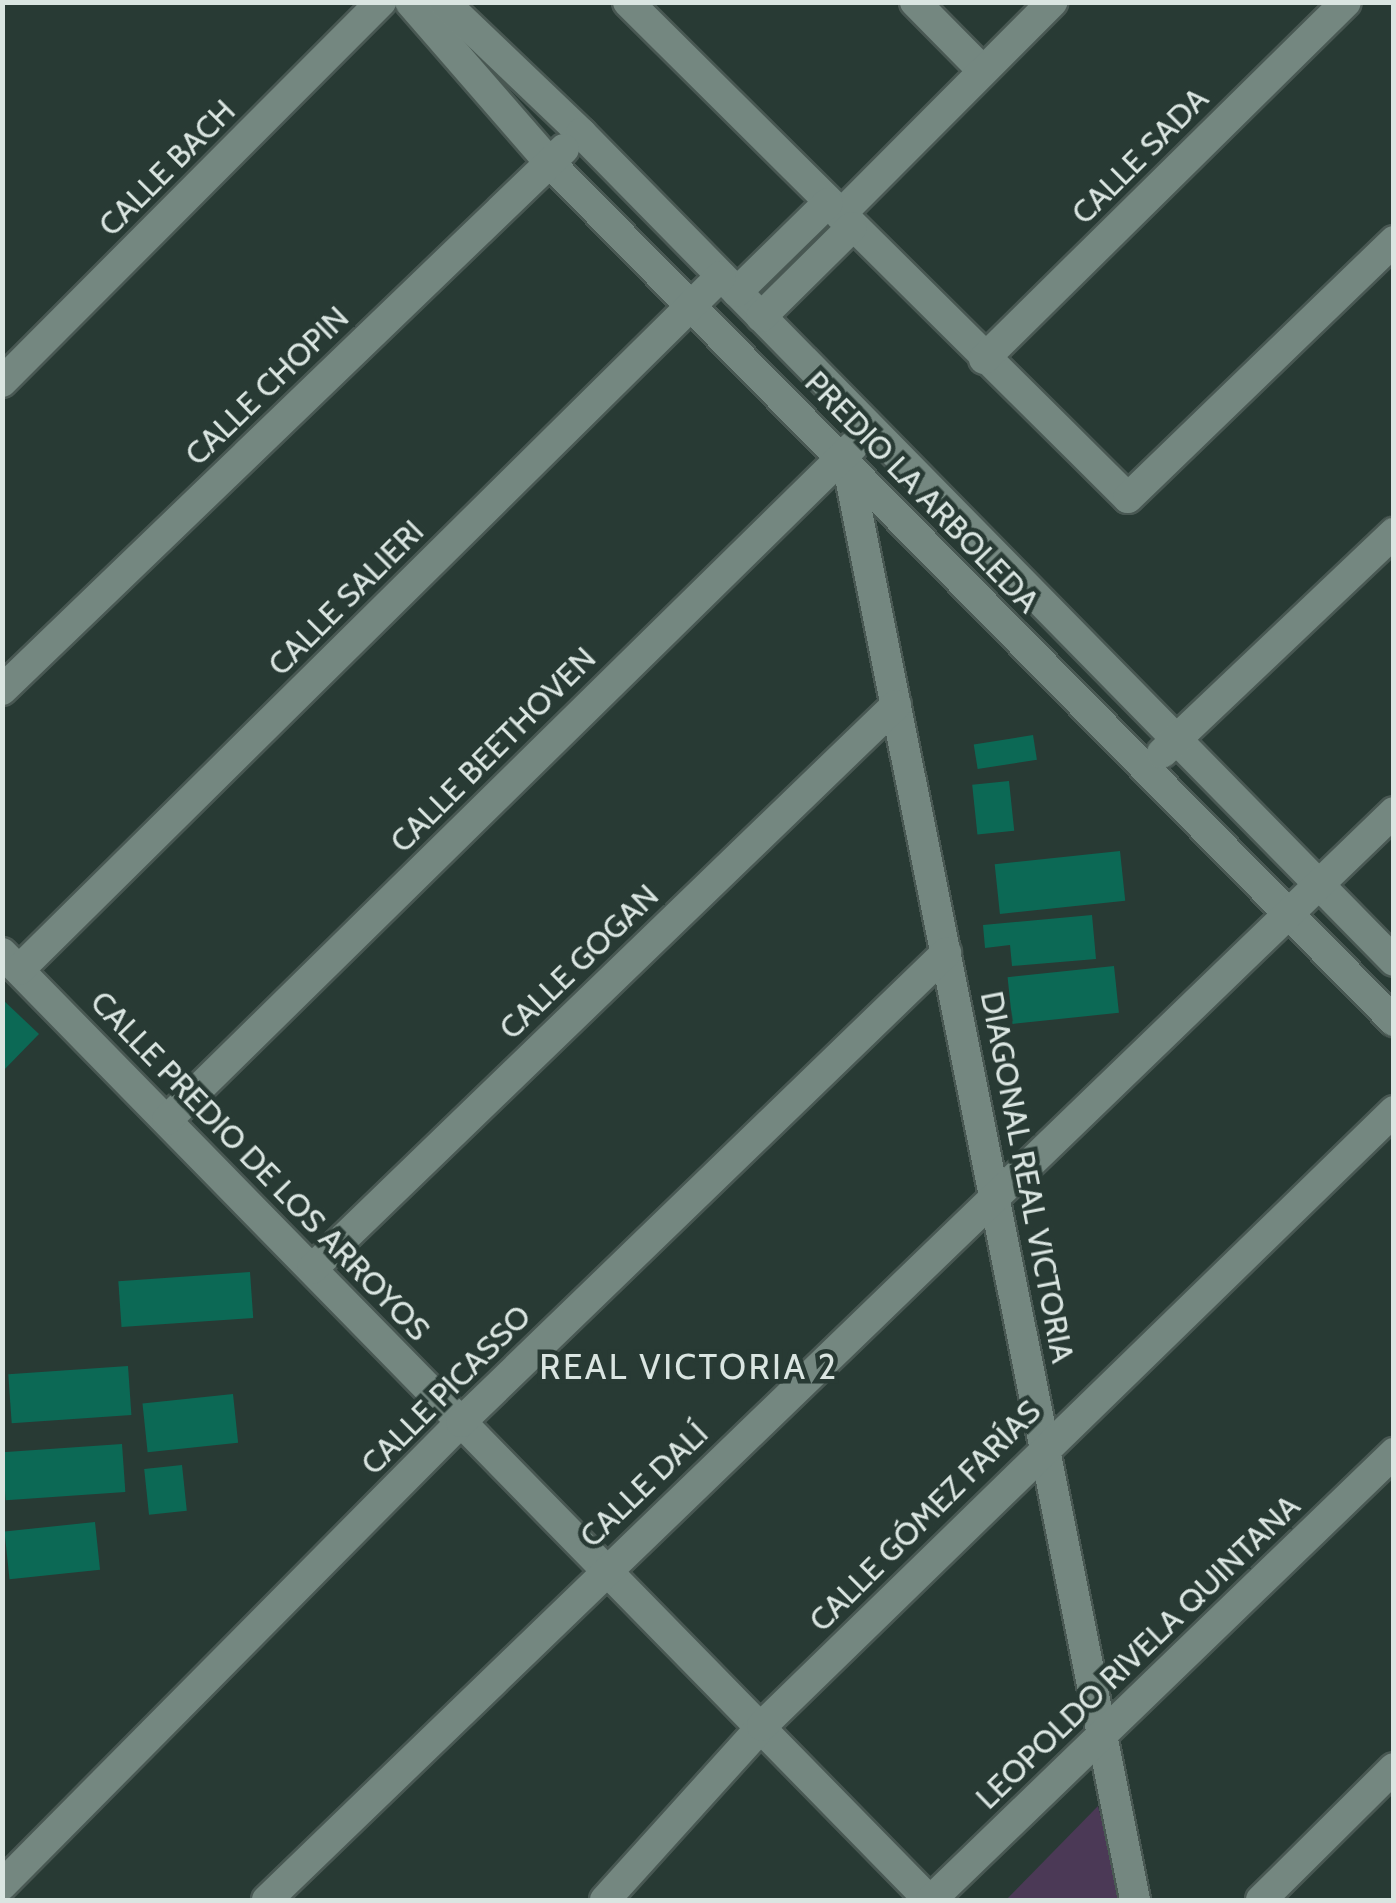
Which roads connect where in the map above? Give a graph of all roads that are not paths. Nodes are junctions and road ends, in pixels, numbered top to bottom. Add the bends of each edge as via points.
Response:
1 (381, 2) edge
2 (410, 2) edge
3 (444, 2) edge
4 (628, 2) edge
5 (915, 2) edge
6 (1052, 2) edge
7 (1346, 2) edge
8 (982, 70) junction
9 (581, 133) junction
10 (550, 163) junction
11 (840, 215) junction
12 (1394, 242) edge
13 (729, 284) junction
14 (690, 306) junction
15 (761, 318) junction
16 (984, 359) junction
17 (2, 382) edge
18 (868, 430) junction
19 (844, 463) junction
20 (1394, 533) edge
21 (2, 690) edge
22 (896, 705) junction
23 (1176, 740) junction
24 (1145, 768) junction
25 (1394, 812) edge
26 (1319, 886) junction
27 (1289, 915) junction
28 (946, 952) junction
29 (11, 961) edge
30 (1394, 961) edge
31 (1394, 1021) edge
32 (1394, 1111) edge
33 (166, 1120) junction
34 (994, 1194) junction
35 (312, 1269) junction
36 (461, 1422) junction
37 (1046, 1445) junction
38 (1394, 1452) edge
39 (606, 1571) junction
40 (762, 1726) junction
41 (1104, 1738) junction
42 (1394, 1768) edge
43 (2, 1885) edge
44 (266, 1900) edge
45 (605, 1900) edge
46 (930, 1900) edge
47 (1135, 1900) edge
48 (1262, 1900) edge

1 - 17 street, CALLE BACH
2 - 10 street, PREDIO LA ARBOLEDA
3 - 9 street, PREDIO LA ARBOLEDA
4 - 11 street
5 - 8 street
6 - 8 street
7 - 16 street, CALLE SADA
8 - 11 street
9 - 10 street, CALLE CHOPIN
9 - 13 street, PREDIO LA ARBOLEDA
10 - 14 street, PREDIO LA ARBOLEDA
10 - 21 street, CALLE CHOPIN
11 - 13 street, CALLE SALIERI
11 - 15 street
11 - 16 street
12 - 16 street via 1128,498
13 - 14 street, CALLE SALIERI
13 - 15 street, PREDIO LA ARBOLEDA
14 - 19 street, PREDIO LA ARBOLEDA
14 - 29 street, CALLE SALIERI
15 - 18 street, PREDIO LA ARBOLEDA
18 - 19 street, CALLE BEETHOVEN
18 - 23 street, PREDIO LA ARBOLEDA
19 - 22 street, DIAGONAL REAL VICTORIA
19 - 24 street, PREDIO LA ARBOLEDA
19 - 33 street, CALLE BEETHOVEN
20 - 23 street
22 - 28 street, DIAGONAL REAL VICTORIA
22 - 35 street, CALLE GOGAN
23 - 24 street
23 - 26 street, PREDIO LA ARBOLEDA
24 - 27 street, PREDIO LA ARBOLEDA
25 - 26 street, CALLE DALÍ
26 - 27 street, CALLE DALÍ
26 - 30 street, PREDIO LA ARBOLEDA
27 - 31 street, PREDIO LA ARBOLEDA
27 - 34 street, CALLE DALÍ
28 - 34 street, DIAGONAL REAL VICTORIA
28 - 36 street, CALLE PICASSO
29 - 33 street, CALLE PREDIO DE LOS ARROYOS
32 - 37 street, CALLE GÓMEZ FARÍAS
33 - 35 street, CALLE PREDIO DE LOS ARROYOS
34 - 37 street, DIAGONAL REAL VICTORIA
34 - 39 street, CALLE DALÍ
35 - 36 street, CALLE PREDIO DE LOS ARROYOS
36 - 39 street, CALLE PREDIO DE LOS ARROYOS
36 - 43 street, CALLE PICASSO
37 - 40 street, CALLE GÓMEZ FARÍAS
37 - 41 street, DIAGONAL REAL VICTORIA
38 - 41 street, LEOPOLDO RIVELA QUINTANA
39 - 40 street, CALLE PREDIO DE LOS ARROYOS
39 - 44 street, CALLE DALÍ
40 - 45 street, CALLE GÓMEZ FARÍAS
40 - 46 street, CALLE PREDIO DE LOS ARROYOS
41 - 46 street, LEOPOLDO RIVELA QUINTANA
41 - 47 street, DIAGONAL REAL VICTORIA
42 - 48 street

